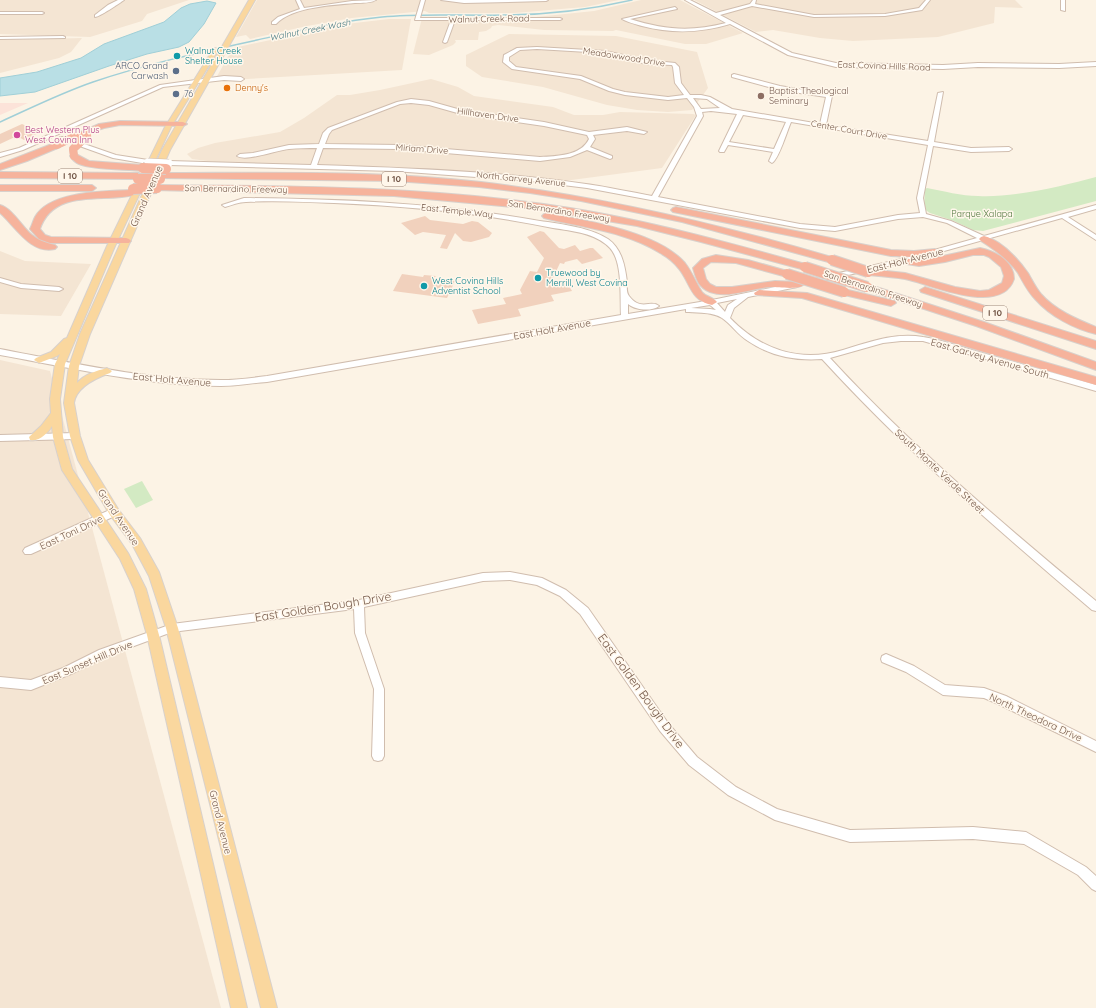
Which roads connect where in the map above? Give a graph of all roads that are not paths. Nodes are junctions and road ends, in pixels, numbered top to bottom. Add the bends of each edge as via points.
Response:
1 (122, 0) edge
2 (244, 0) edge
3 (252, 0) edge
4 (298, 0) edge
5 (374, 0) edge
6 (423, 0) edge
7 (443, 0) edge
8 (546, 0) edge
9 (687, 0) edge
10 (757, 0) edge
11 (928, 0) edge
12 (1063, 0) edge
13 (354, 1) edge
14 (464, 1) edge
15 (515, 1) edge
16 (752, 5) junction
17 (675, 8) dead end
18 (302, 9) junction
19 (1063, 10) dead end
20 (0, 13) edge
21 (42, 13) dead end
22 (716, 15) junction
23 (98, 16) dead end
24 (560, 19) dead end
25 (453, 20) junction
26 (274, 23) dead end
27 (730, 24) junction
28 (63, 36) dead end
29 (0, 38) edge
30 (446, 42) dead end
31 (506, 56) joint
32 (1096, 64) edge
33 (734, 76) dead end
34 (242, 79) dead end
35 (206, 81) junction
36 (196, 82) junction
37 (941, 94) dead end
38 (691, 97) junction
39 (726, 110) junction
40 (699, 111) junction
41 (741, 112) junction
42 (789, 120) junction
43 (181, 125) junction
44 (823, 125) junction
45 (170, 126) junction
46 (644, 132) dead end
47 (589, 134) junction
48 (53, 135) junction
49 (82, 136) junction
50 (726, 143) junction
51 (930, 144) junction
52 (321, 146) junction
53 (588, 148) junction
54 (1009, 149) dead end
55 (722, 151) dead end
56 (777, 151) junction
57 (0, 156) edge
58 (240, 156) dead end
59 (610, 157) dead end
60 (772, 161) dead end
61 (313, 166) junction
62 (0, 167) edge
63 (0, 175) edge
64 (138, 178) junction
65 (0, 179) edge
66 (161, 179) junction
67 (0, 183) edge
68 (0, 188) edge
69 (521, 190) junction
70 (430, 196) junction
71 (654, 198) junction
72 (225, 205) dead end
73 (619, 207) junction
74 (1096, 207) edge
75 (0, 208) edge
76 (923, 215) junction
77 (1062, 216) junction
78 (612, 219) junction
79 (1096, 238) edge
80 (984, 239) junction
81 (126, 241) junction
82 (112, 243) junction
83 (935, 252) junction
84 (903, 262) junction
85 (868, 272) junction
86 (0, 280) edge
87 (798, 284) junction
88 (59, 289) dead end
89 (623, 293) junction
90 (754, 294) junction
91 (712, 302) junction
92 (700, 304) junction
93 (673, 309) junction
94 (625, 317) junction
95 (727, 317) junction
96 (980, 324) junction
97 (1096, 331) edge
98 (71, 336) junction
99 (1096, 345) edge
100 (0, 352) edge
101 (824, 357) junction
102 (39, 360) junction
103 (60, 364) junction
104 (74, 366) junction
105 (1096, 366) edge
106 (107, 371) junction
107 (1096, 381) edge
108 (1096, 388) edge
109 (70, 401) junction
110 (56, 413) junction
111 (75, 436) junction
112 (34, 437) junction
113 (58, 437) junction
114 (0, 438) edge
115 (114, 512) junction
116 (99, 519) junction
117 (28, 551) dead end
118 (359, 604) junction
119 (1096, 607) edge
120 (172, 628) junction
121 (153, 635) junction
122 (886, 659) dead end
123 (0, 682) edge
124 (1096, 747) edge
125 (378, 756) dead end
126 (1096, 885) edge
127 (239, 1008) edge
128 (268, 1008) edge

1 - 23 street
2 - 36 main road, Grand Avenue
3 - 35 main road, Grand Avenue
4 - 18 street
5 - 13 street
6 - 25 street, Walnut Creek Road via 417,16
7 - 14 street
8 - 15 street
9 - 22 street, East Covina Hills Road
10 - 16 street
11 - 16 street via 920,9 886,15 814,16
12 - 19 street
13 - 18 street
14 - 15 street
16 - 22 street
17 - 27 street via 624,19 670,31 694,31
18 - 26 street via 279,16
20 - 21 street
22 - 27 street, East Covina Hills Road
24 - 25 street, Walnut Creek Road
25 - 30 street
27 - 32 street, East Covina Hills Road via 790,54 836,65 943,67
28 - 29 street
31 - 38 street, Center Court Drive via 506,62 514,68 577,76 612,90 658,97
31 - 38 street, Meadowwood Drive via 518,49 538,48 605,52 646,62 673,64 676,66 677,81
33 - 44 street via 780,88 829,96
34 - 35 street
35 - 36 street
35 - 43 main road, Grand Avenue
36 - 45 main road, Grand Avenue
36 - 48 street via 173,83 148,91
37 - 51 street
38 - 39 street, Center Court Drive via 713,100
38 - 40 street
39 - 40 street
39 - 41 street, Center Court Drive
40 - 71 street via 698,121
41 - 42 street, Center Court Drive
41 - 50 street
42 - 44 street, Center Court Drive
42 - 56 street
43 - 45 highway
43 - 81 main road, Grand Avenue via 166,150
44 - 51 street, Center Court Drive
45 - 49 highway via 122,127
45 - 82 main road, Grand Avenue
46 - 47 street, Hillhaven Drive via 627,129
47 - 52 street, Hillhaven Drive via 411,101 337,126 326,133
47 - 53 street via 592,139
48 - 57 street
48 - 64 street, North Garvey Avenue via 115,157
49 - 62 highway, bridge
49 - 64 highway, bridge via 73,149 74,156 81,162
50 - 55 street
50 - 56 street
51 - 54 street, Center Court Drive via 972,150
51 - 76 street via 920,198
52 - 53 street, Miriam Drive via 399,147 540,159 568,155
52 - 58 street, Miriam Drive via 289,147
52 - 61 street, Hillhaven Drive
53 - 59 street
56 - 60 street
61 - 66 street, North Garvey Avenue
61 - 71 street, North Garvey Avenue via 523,178
63 - 64 highway, I 10
64 - 65 highway
64 - 66 highway
64 - 66 highway, bridge
64 - 66 street, North Garvey Avenue, bridge
64 - 67 highway
64 - 68 highway, I 10
64 - 82 highway via 63,201 44,212 36,224 35,229 38,233 50,240
66 - 69 highway, San Bernardino Freeway / I 10 via 323,176 429,180
66 - 70 highway, San Bernardino Freeway / I 10 via 177,188
66 - 73 highway via 400,184 501,193 600,208
66 - 78 highway via 413,189 556,205 598,212
69 - 73 highway, San Bernardino Freeway / I 10
69 - 83 highway via 553,191 666,208 891,253
70 - 78 highway, San Bernardino Freeway / I 10 via 536,206
70 - 91 highway via 592,226 647,242 667,252 679,262 701,296
71 - 76 street, North Garvey Avenue via 800,226 835,229
72 - 89 street, East Temple Way via 244,200 375,202 488,213 560,227 587,233 612,247 621,262
73 - 85 highway, San Bernardino Freeway / I 10, bridge via 672,217 790,247
74 - 77 street, East Holt Avenue
75 - 82 highway via 28,239 44,246 106,247
76 - 80 street, North Garvey Avenue via 949,222
77 - 79 street
77 - 80 street, East Holt Avenue
78 - 96 highway, San Bernardino Freeway / I 10, bridge via 703,238 805,267
80 - 83 street, East Holt Avenue
80 - 97 highway via 1014,261 1044,303 1068,319
81 - 82 highway
81 - 104 main road, Grand Avenue via 85,334
82 - 98 main road, Grand Avenue
83 - 84 street, East Holt Avenue
84 - 85 highway via 919,263 981,251 1000,260 1008,271 1009,278 998,290 977,293 960,291 910,277
84 - 87 street, East Holt Avenue
85 - 99 highway, San Bernardino Freeway / I 10
86 - 88 street via 24,287
87 - 90 street, East Holt Avenue
87 - 96 highway, bridge via 762,284 714,291 702,281 698,275 698,268 702,262 710,258 750,264 844,292
89 - 92 street via 636,307
89 - 94 street, East Temple Way
90 - 91 street, East Holt Avenue
90 - 95 street via 730,307
90 - 107 highway via 803,295
91 - 92 street, East Holt Avenue
91 - 95 street, East Garvey Avenue South
92 - 93 street, East Holt Avenue
93 - 94 street, East Holt Avenue
93 - 95 street via 710,311
94 - 106 street, East Holt Avenue via 267,379 192,383
95 - 101 street, East Garvey Avenue South via 751,340 770,350 791,355
96 - 105 highway, San Bernardino Freeway / I 10
98 - 102 main road via 54,354
98 - 103 main road, Grand Avenue
100 - 102 street, East Holt Avenue
101 - 108 street, East Garvey Avenue South via 884,340 923,339
101 - 119 street, South Monte Verde Street via 977,506
102 - 103 street, East Holt Avenue
103 - 104 street, East Holt Avenue
103 - 110 main road, Grand Avenue via 55,400
104 - 106 street, East Holt Avenue
104 - 109 main road, Grand Avenue
106 - 109 main road via 84,379 77,386
109 - 111 main road, Grand Avenue
110 - 112 main road via 45,429
110 - 113 main road, Grand Avenue
111 - 113 street
111 - 115 main road, Grand Avenue via 83,460
112 - 113 street
112 - 114 street
113 - 116 main road, Grand Avenue via 68,470
115 - 116 street, East Toni Drive
115 - 120 main road, Grand Avenue via 136,541 155,574
116 - 117 street, East Toni Drive
116 - 121 main road, Grand Avenue via 124,556 140,589
118 - 120 street, East Golden Bough Drive
118 - 125 street via 360,633 379,689
118 - 126 street, East Golden Bough Drive via 483,577 510,576 539,581 563,593 584,611 664,727 693,761 732,791 775,814 850,836 973,833 1026,838 1082,871
120 - 121 street, East Sunset Hill Drive
120 - 128 main road, Grand Avenue
121 - 123 street, East Sunset Hill Drive via 103,652 68,671 31,684
121 - 127 main road, Grand Avenue
122 - 124 street, North Theodora Drive via 910,669 943,690 984,693 1002,700

